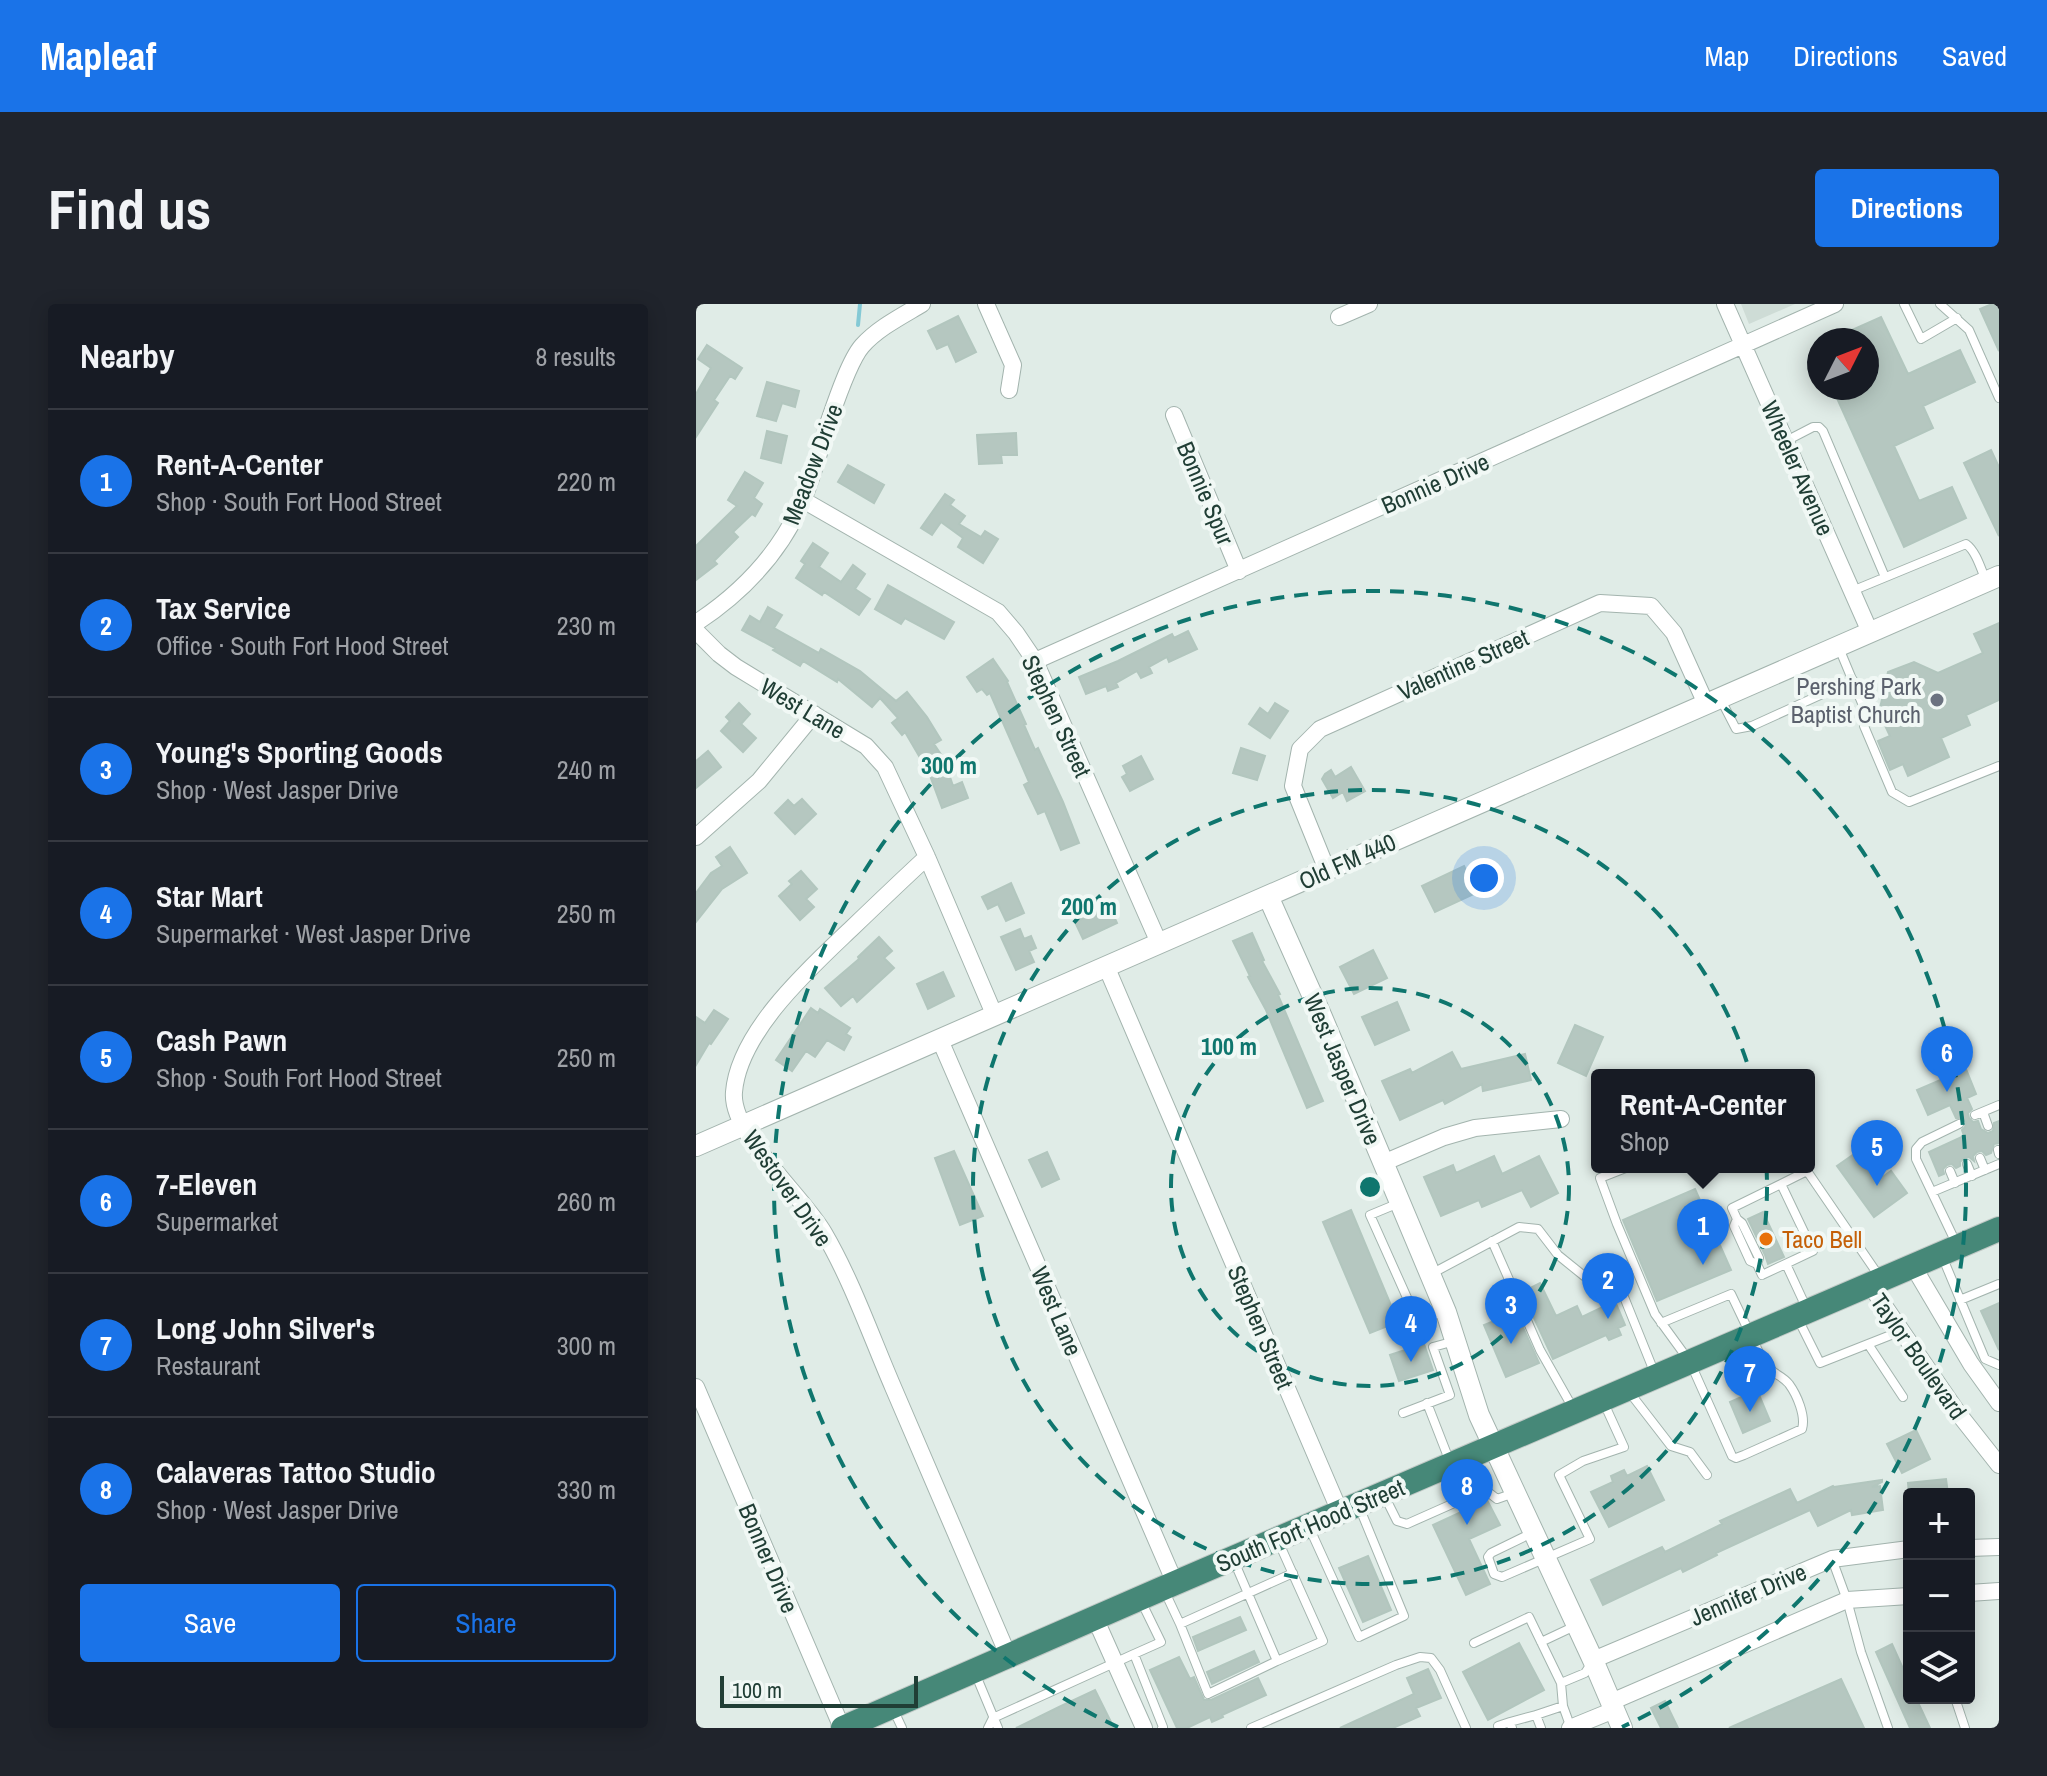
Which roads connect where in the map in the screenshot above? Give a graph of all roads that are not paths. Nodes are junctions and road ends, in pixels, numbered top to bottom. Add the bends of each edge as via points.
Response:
1 (922, 304) edge
2 (986, 304) edge
3 (1369, 304) edge
4 (1725, 304) edge
5 (1835, 304) edge
6 (1904, 304) edge
7 (1940, 304) edge
8 (1339, 317) dead end
9 (1957, 318) junction
10 (1744, 345) junction
11 (1009, 390) dead end
12 (1999, 398) edge
13 (1174, 415) dead end
14 (1786, 441) junction
15 (803, 500) junction
16 (1239, 571) junction
17 (1885, 577) junction
18 (1993, 579) edge
19 (1852, 591) junction
20 (696, 623) edge
21 (696, 631) edge
22 (1870, 632) junction
23 (1839, 646) junction
24 (1035, 661) junction
25 (1853, 680) junction
26 (1713, 701) junction
27 (814, 714) junction
28 (1999, 766) edge
29 (696, 837) edge
30 (927, 857) junction
31 (1327, 870) junction
32 (1268, 896) junction
33 (1159, 943) junction
34 (1106, 966) junction
35 (994, 1014) junction
36 (940, 1040) junction
37 (1999, 1107) edge
38 (1561, 1119) dead end
39 (743, 1126) junction
40 (1988, 1126) dead end
41 (1935, 1136) junction
42 (1956, 1140) dead end
43 (696, 1146) edge
44 (1940, 1147) dead end
45 (1980, 1158) dead end
46 (1383, 1163) junction
47 (1967, 1164) dead end
48 (1999, 1164) edge
49 (1985, 1170) junction
50 (1950, 1171) dead end
51 (1613, 1173) edge
52 (1799, 1173) edge
53 (1808, 1173) edge
54 (1972, 1176) junction
55 (1955, 1183) junction
56 (1781, 1184) junction
57 (1932, 1192) junction
58 (1400, 1202) junction
59 (1999, 1229) edge
60 (1492, 1241) junction
61 (1950, 1250) junction
62 (1786, 1264) junction
63 (1913, 1266) junction
64 (1430, 1274) junction
65 (1876, 1282) junction
66 (1999, 1284) edge
67 (1960, 1300) junction
68 (1446, 1312) junction
69 (1802, 1314) junction
70 (1661, 1323) junction
71 (1901, 1331) junction
72 (1751, 1336) junction
73 (1456, 1341) junction
74 (1868, 1344) junction
75 (1690, 1362) junction
76 (1999, 1365) edge
77 (1466, 1376) junction
78 (1656, 1376) junction
79 (1445, 1382) junction
80 (696, 1387) edge
81 (1627, 1389) junction
82 (1903, 1397) dead end
83 (1602, 1400) junction
84 (1427, 1403) junction
85 (1999, 1403) edge
86 (1574, 1411) junction
87 (1403, 1413) dead end
88 (1493, 1446) junction
89 (1451, 1464) junction
90 (1999, 1465) edge
91 (1707, 1475) dead end
92 (1384, 1493) junction
93 (1515, 1493) junction
94 (1349, 1508) junction
95 (1308, 1526) junction
96 (1533, 1533) junction
97 (1277, 1539) junction
98 (1999, 1547) edge
99 (1975, 1548) edge
100 (1903, 1550) edge
101 (1233, 1558) junction
102 (1832, 1559) junction
103 (1545, 1560) junction
104 (1293, 1573) junction
105 (1169, 1586) junction
106 (1999, 1591) edge
107 (1975, 1593) edge
108 (1248, 1594) junction
109 (1903, 1596) edge
110 (1140, 1598) junction
111 (1847, 1600) junction
112 (1095, 1618) junction
113 (1180, 1624) junction
114 (1576, 1626) junction
115 (1541, 1642) junction
116 (1474, 1643) dead end
117 (1134, 1654) junction
118 (1008, 1655) junction
119 (1593, 1660) junction
120 (1277, 1661) junction
121 (1115, 1662) junction
122 (973, 1671) junction
123 (1561, 1683) junction
124 (1957, 1704) edge
125 (1563, 1706) junction
126 (1616, 1714) edge
127 (1536, 1715) junction
128 (897, 1717) edge
129 (993, 1718) junction
130 (1511, 1725) edge
131 (1498, 1726) dead end
132 (847, 1727) edge
133 (988, 1728) edge
134 (998, 1728) edge
135 (1144, 1728) edge
136 (1162, 1728) edge
137 (1251, 1728) edge
138 (1466, 1728) edge
139 (1541, 1728) edge
140 (1571, 1728) edge
141 (1888, 1728) edge
142 (1965, 1728) edge

1 - 15 street, Meadow Drive via 860,348
2 - 11 street via 1013,365
3 - 8 street
4 - 10 street, Wheeler Avenue
5 - 10 street, Bonnie Drive
6 - 9 lane via 1921,339
7 - 9 lane
9 - 12 lane via 1969,330
10 - 14 street, Wheeler Avenue
10 - 16 street, Bonnie Drive
13 - 16 street, Bonnie Spur
14 - 17 lane via 1813,427 1823,431
14 - 19 street, Wheeler Avenue
15 - 20 street, Meadow Drive via 768,560
15 - 24 street, Stephen Street via 998,612
16 - 24 street, Bonnie Drive
17 - 18 lane via 1966,544
17 - 19 lane
18 - 22 street, Old FM 440
19 - 22 street, Wheeler Avenue
21 - 27 street, West Lane via 736,667
22 - 23 street, Old FM 440
23 - 25 lane
23 - 26 street, Old FM 440
24 - 33 street, Stephen Street
25 - 26 lane via 1736,729
25 - 28 lane via 1864,708 1864,726 1892,792 1909,802
26 - 31 street, Old FM 440
26 - 31 street, Valentine Street via 1674,633 1651,606 1600,603 1320,729 1300,749 1293,786
27 - 29 street via 759,781
27 - 30 street, West Lane via 866,746 885,767
30 - 35 street, West Lane
30 - 39 street, Westover Drive via 815,961 755,1035 733,1094
31 - 32 street, Old FM 440
32 - 33 street, Old FM 440
32 - 46 street, West Jasper Drive
33 - 34 street, Old FM 440
34 - 35 street, Old FM 440
34 - 94 street, Stephen Street
35 - 36 street, Old FM 440
36 - 39 street, Old FM 440
36 - 105 street, West Lane
37 - 40 lane via 1979,1114
38 - 46 street via 1475,1128
39 - 43 street, Old FM 440
39 - 118 street, Westover Drive via 824,1233
41 - 42 lane via 1955,1126
41 - 44 lane
41 - 57 lane via 1916,1149
45 - 49 lane
46 - 58 street, West Jasper Drive
47 - 54 lane
48 - 49 lane
49 - 54 lane
50 - 55 lane
51 - 70 lane via 1600,1178
52 - 56 lane
53 - 65 lane
54 - 55 lane
55 - 57 lane
56 - 62 lane via 1813,1251
56 - 62 lane via 1732,1208 1759,1258 1762,1275
57 - 61 lane
58 - 64 street, West Jasper Drive
58 - 68 lane via 1370,1215 1417,1320
59 - 61 highway, South Fort Hood Street
60 - 64 lane
60 - 78 lane via 1519,1227 1538,1229 1584,1276 1618,1282
60 - 86 lane via 1540,1350
61 - 63 highway, South Fort Hood Street
61 - 67 lane
62 - 69 lane
63 - 65 highway, South Fort Hood Street
63 - 85 street, Taylor Boulevard
64 - 68 street, West Jasper Drive
65 - 69 highway, South Fort Hood Street
65 - 71 street, Taylor Boulevard
66 - 67 lane
67 - 76 lane via 1985,1359
68 - 73 street, West Jasper Drive
69 - 72 highway, South Fort Hood Street
69 - 74 lane via 1820,1363
70 - 72 lane via 1731,1294
70 - 75 lane
71 - 74 lane
71 - 90 street, Taylor Boulevard
72 - 75 highway, South Fort Hood Street
72 - 75 lane via 1770,1371 1790,1386 1805,1420 1802,1429 1744,1455 1732,1456
73 - 77 street, West Jasper Drive
73 - 79 lane via 1433,1347
74 - 82 lane
75 - 78 highway, South Fort Hood Street
77 - 79 lane
77 - 88 street, West Jasper Drive
78 - 81 highway, South Fort Hood Street
79 - 84 lane via 1450,1395
80 - 132 street, Bonner Drive
81 - 83 highway, South Fort Hood Street
81 - 91 lane via 1671,1446 1690,1452
83 - 86 highway, South Fort Hood Street
83 - 103 lane via 1624,1447 1559,1475 1590,1539
84 - 87 lane
84 - 89 lane
86 - 88 highway, South Fort Hood Street
88 - 89 highway, South Fort Hood Street
88 - 93 street, West Jasper Drive
89 - 92 highway, South Fort Hood Street
92 - 93 lane via 1397,1521 1407,1524 1479,1492 1497,1499
92 - 94 highway, South Fort Hood Street
93 - 96 street, West Jasper Drive
94 - 95 highway, South Fort Hood Street
94 - 95 lane via 1404,1616 1359,1637
95 - 97 highway, South Fort Hood Street
96 - 103 street, West Jasper Drive
96 - 103 lane via 1491,1553 1494,1574 1502,1577
97 - 101 highway, South Fort Hood Street
97 - 104 lane
98 - 99 street
100 - 102 street, Jennifer Drive
101 - 105 highway, South Fort Hood Street
101 - 108 lane
102 - 111 lane
102 - 119 street, Jennifer Drive
103 - 114 street, West Jasper Drive
104 - 108 lane
104 - 120 lane via 1323,1641
105 - 110 highway, South Fort Hood Street
105 - 113 lane
106 - 107 street
108 - 113 lane
108 - 120 lane
109 - 111 street, Jennifer Drive
110 - 112 highway, South Fort Hood Street
110 - 117 lane via 1161,1642
111 - 126 street, Jennifer Drive
111 - 141 lane
112 - 118 highway, South Fort Hood Street
112 - 121 street
113 - 120 lane via 1208,1694
114 - 115 lane
114 - 119 street, West Jasper Drive
115 - 116 lane via 1529,1617
115 - 123 lane
117 - 121 lane
117 - 136 lane
118 - 122 highway, South Fort Hood Street
119 - 123 lane via 1585,1673
119 - 126 street, West Jasper Drive
121 - 129 lane
121 - 135 street
122 - 128 highway, South Fort Hood Street
122 - 129 lane
123 - 125 lane
124 - 142 lane
125 - 127 lane
125 - 140 lane
126 - 140 street, Jennifer Drive
127 - 130 lane
127 - 139 lane
128 - 132 highway, South Fort Hood Street
129 - 133 lane
129 - 134 lane
130 - 131 lane
137 - 138 lane via 1420,1657 1431,1658 1440,1670

